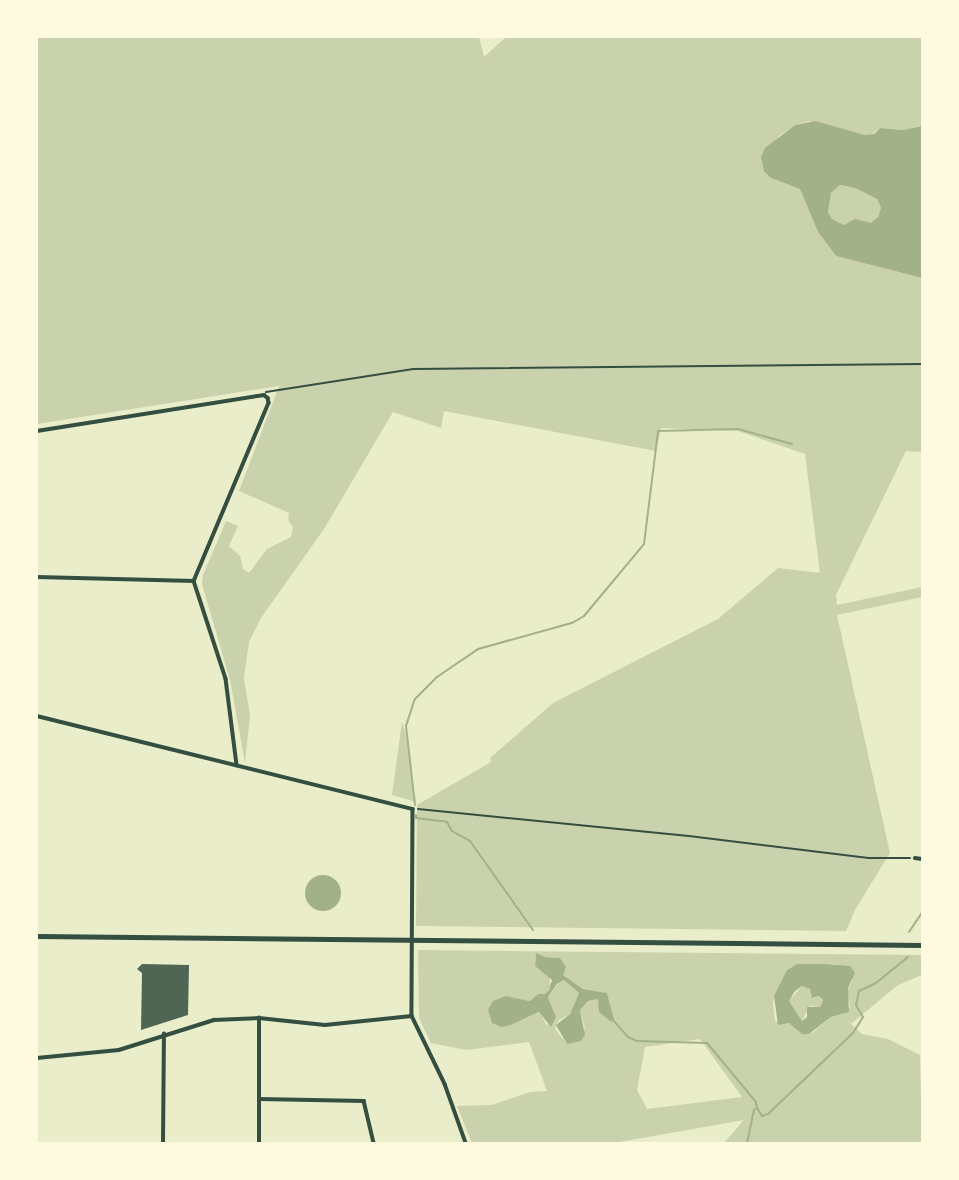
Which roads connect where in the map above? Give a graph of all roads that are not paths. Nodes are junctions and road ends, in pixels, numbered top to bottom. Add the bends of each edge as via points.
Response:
1 (37, 431) edge
2 (37, 577) edge
3 (194, 581) junction
4 (37, 716) edge
5 (237, 765) junction
6 (915, 858) road end
7 (922, 859) edge
8 (37, 936) edge
9 (413, 939) junction
10 (922, 945) edge
11 (412, 1016) junction
12 (259, 1018) junction
13 (164, 1034) junction
14 (37, 1058) edge
15 (259, 1099) junction
16 (163, 1143) edge
17 (259, 1143) edge
18 (374, 1143) edge
19 (466, 1143) edge

1 - 3 street via 264,395 269,403
2 - 3 street
3 - 5 street via 226,679
4 - 5 street
5 - 9 street via 414,809
6 - 7 street
8 - 9 main road
9 - 10 main road
9 - 11 street
11 - 12 street via 324,1025
11 - 19 street
12 - 13 street via 214,1020
12 - 15 street
13 - 14 street via 110,1051
13 - 16 street
15 - 17 street
15 - 18 street via 364,1101

